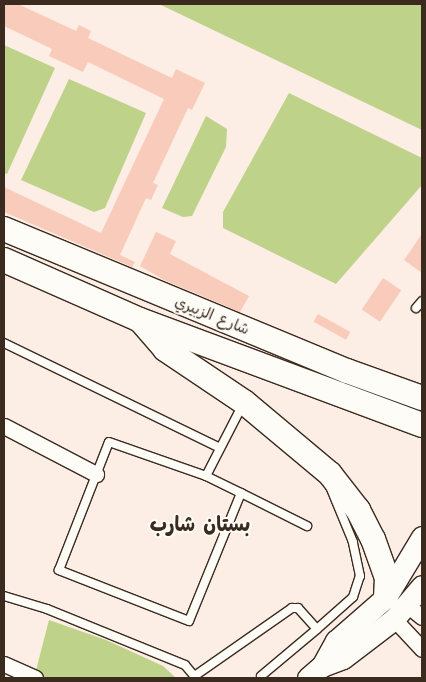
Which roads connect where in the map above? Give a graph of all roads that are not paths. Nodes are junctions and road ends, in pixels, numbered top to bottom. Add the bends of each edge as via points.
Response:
1 (4, 229) edge
2 (42, 246) junction
3 (11, 263) edge
4 (422, 302) edge
5 (416, 308) dead end
6 (140, 320) junction
7 (4, 343) edge
8 (422, 398) edge
9 (244, 402) junction
10 (422, 425) edge
11 (4, 426) edge
12 (220, 448) junction
13 (96, 474) junction
14 (330, 474) junction
15 (206, 476) junction
16 (241, 493) junction
17 (306, 526) dead end
18 (422, 537) edge
19 (422, 558) edge
20 (422, 572) edge
21 (422, 586) edge
22 (4, 596) edge
23 (402, 609) edge
24 (317, 629) junction
25 (422, 649) edge
26 (4, 664) edge
27 (315, 672) edge
28 (261, 676) dead end
29 (196, 677) edge
30 (35, 678) edge

1 - 2 main road, شارع الزبيري
2 - 3 main road via 16,248
2 - 8 main road, شارع الزبيري via 347,371
3 - 6 main road, شارع الزبيري
4 - 5 lane
6 - 9 main road via 165,349
6 - 10 main road, شارع الزبيري
7 - 12 lane
9 - 12 lane
9 - 14 main road
11 - 13 street
12 - 15 lane
13 - 15 lane via 109,442
13 - 16 lane via 60,570 189,621
14 - 23 main road via 358,510
14 - 24 lane via 329,490 350,530 360,576 353,597
15 - 16 lane
16 - 17 lane
18 - 23 main road
19 - 20 main road
21 - 23 main road
22 - 29 lane via 176,661
23 - 25 street
23 - 27 main road via 336,641
24 - 28 lane
24 - 29 lane via 298,608 292,608
26 - 30 street

